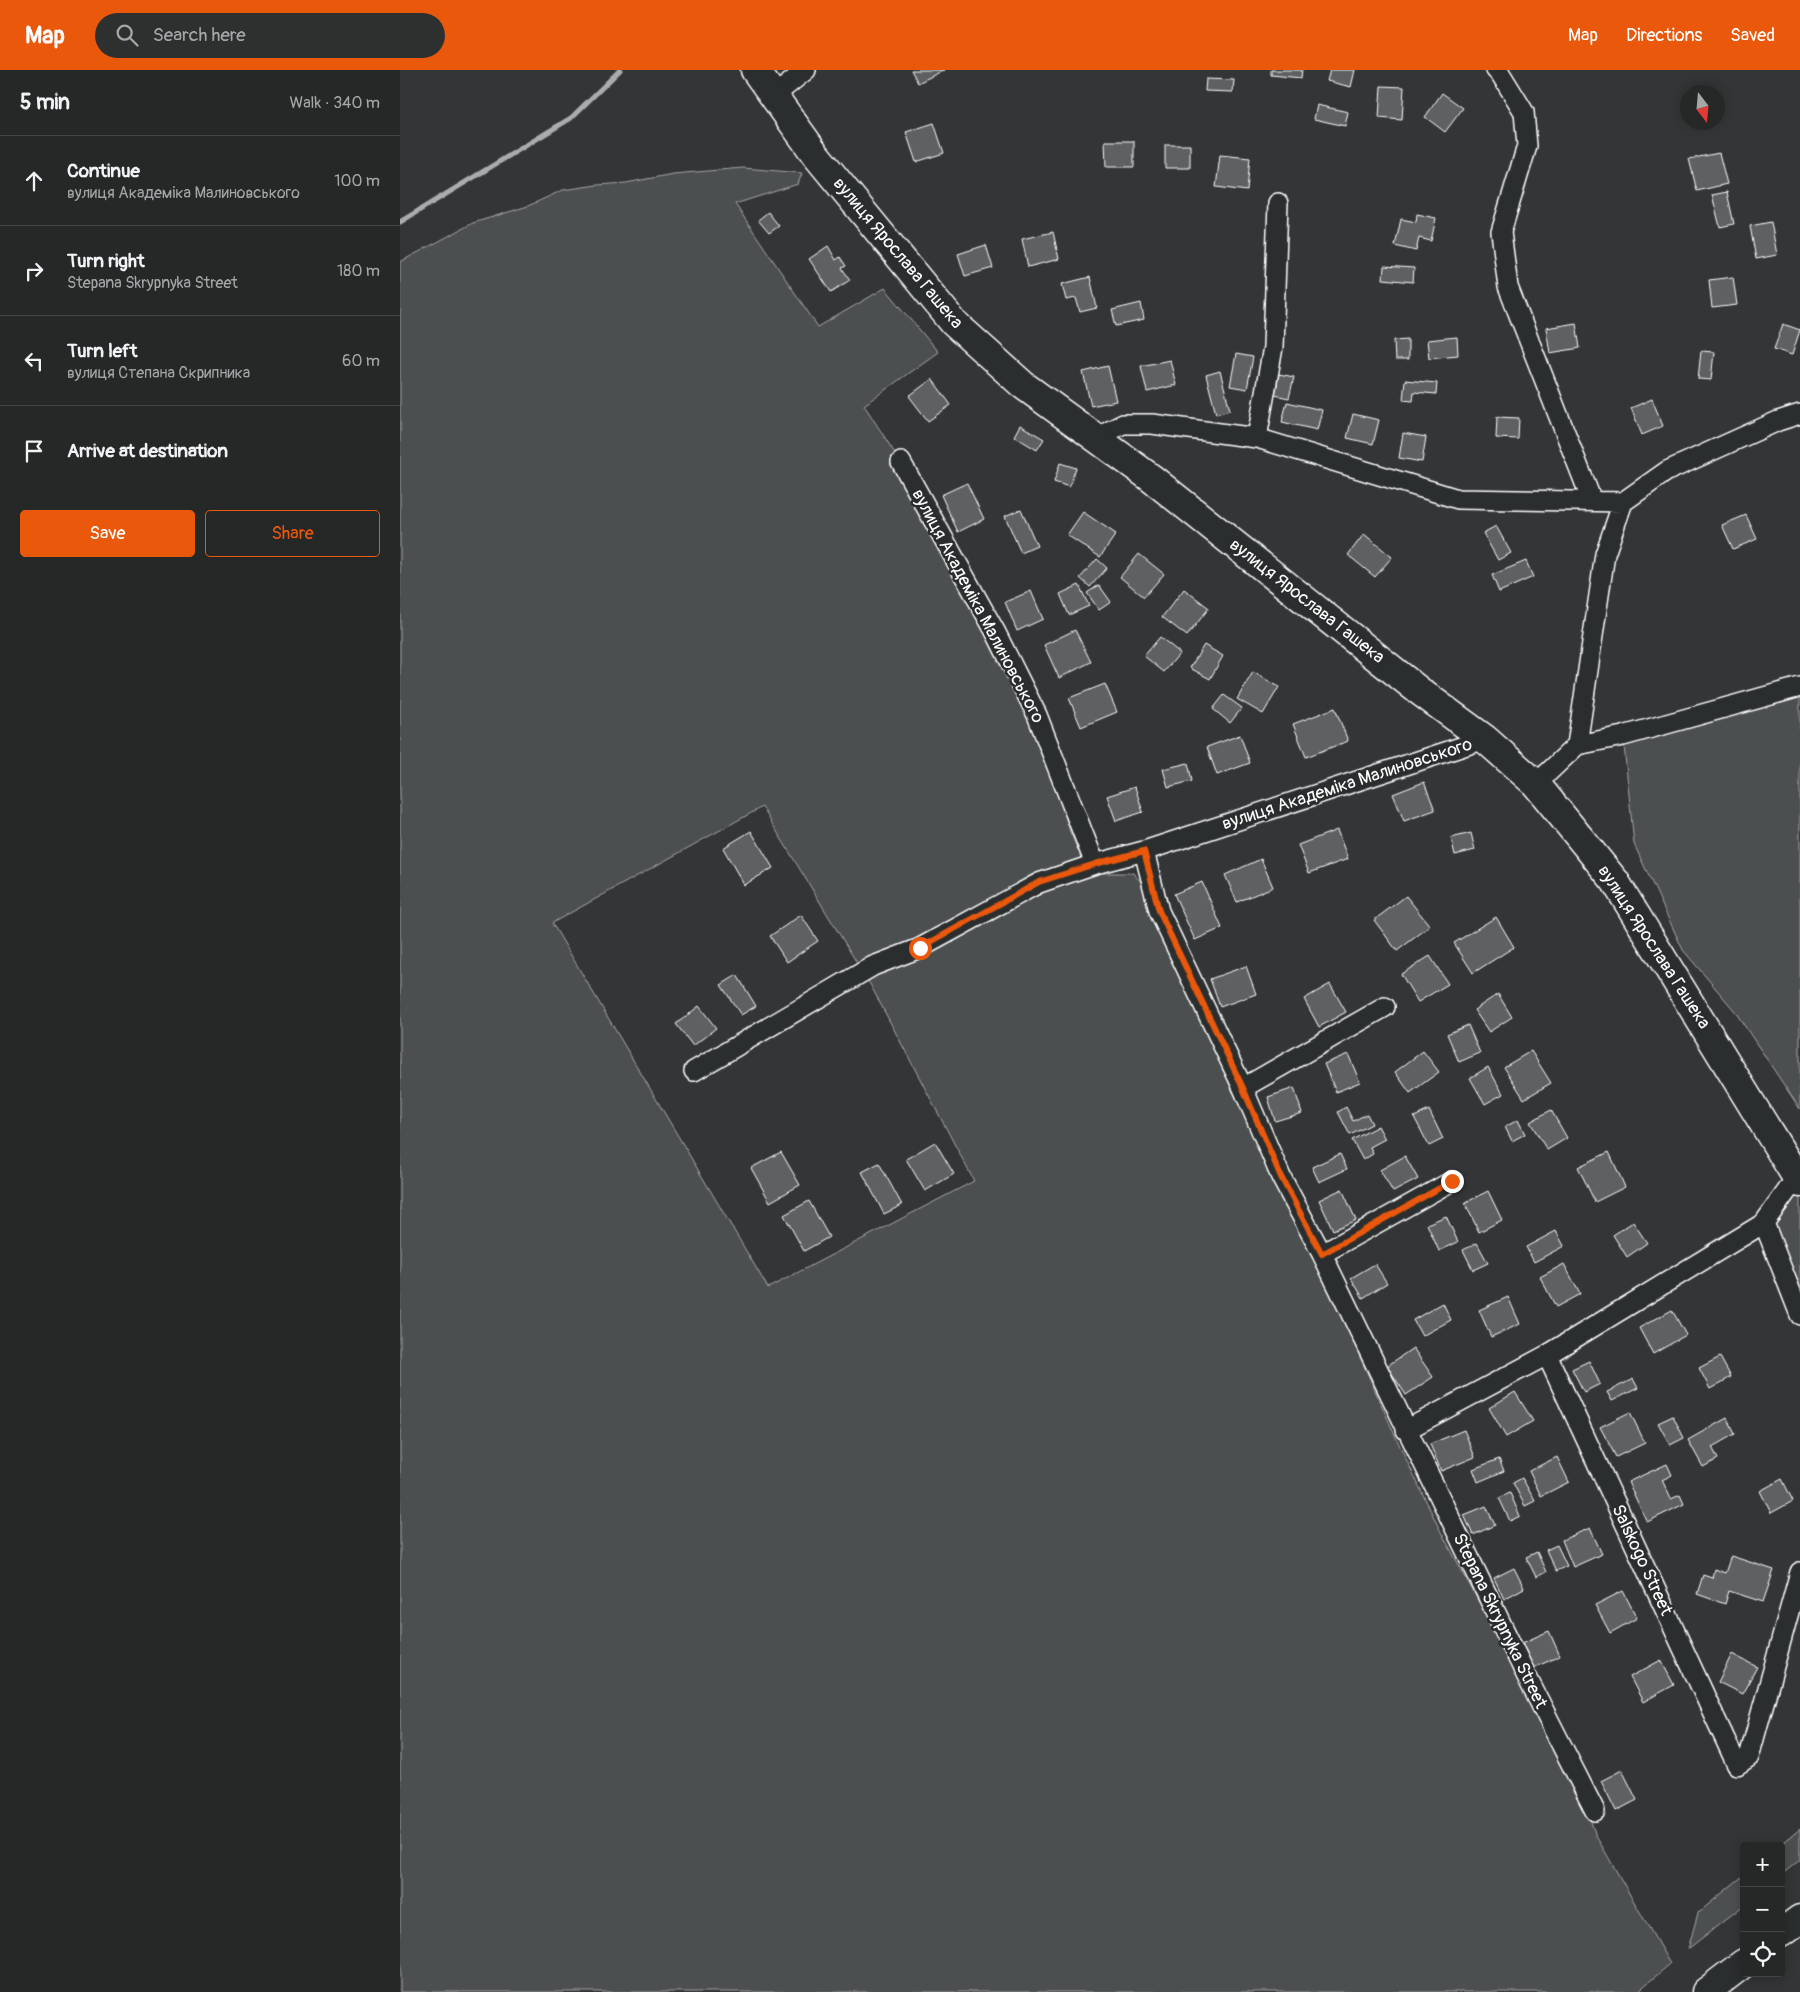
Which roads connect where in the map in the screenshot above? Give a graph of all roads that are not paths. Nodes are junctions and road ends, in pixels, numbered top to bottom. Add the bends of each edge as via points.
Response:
1 (755, 70) edge
2 (806, 70) edge
3 (1496, 70) edge
4 (775, 95) junction
5 (1278, 203) dead end
6 (1800, 414) edge
7 (1258, 438) junction
8 (1101, 442) junction
9 (901, 462) dead end
10 (1592, 501) junction
11 (1623, 502) junction
12 (1800, 687) edge
13 (1485, 739) junction
14 (1577, 745) junction
15 (1536, 784) junction
16 (1144, 851) junction
17 (1095, 864) junction
18 (1385, 1006) dead end
19 (694, 1071) dead end
20 (1243, 1088) junction
21 (1798, 1180) edge
22 (1452, 1181) dead end
23 (1764, 1222) junction
24 (1322, 1254) junction
25 (1800, 1315) edge
26 (1547, 1354) junction
27 (1406, 1430) junction
28 (1800, 1572) edge
29 (1595, 1811) dead end
30 (1800, 1919) edge
31 (1782, 1932) edge
32 (1740, 1966) edge
33 (1706, 1992) edge

1 - 4 main road, вулиця Ярослава Гашека
2 - 4 street
3 - 10 street via 1524,112 1527,146 1501,232 1508,287
4 - 8 main road, вулиця Ярослава Гашека via 816,155 954,323 1023,385
5 - 7 street via 1273,347
6 - 11 street via 1667,471
7 - 8 street via 1152,424 1122,424
7 - 10 street via 1458,499
8 - 13 main road, вулиця Ярослава Гашека
9 - 17 street, вулиця Академіка Малиновського via 995,631 1037,715
10 - 11 street
11 - 14 street via 1605,554
12 - 14 street via 1623,736
13 - 15 main road, вулиця Ярослава Гашека
13 - 16 street, вулиця Академіка Малиновського
14 - 15 street
15 - 21 main road, вулиця Ярослава Гашека via 1615,881
16 - 17 street, вулиця Академіка Малиновського
16 - 20 street, Stepana Skrypnyka Street via 1159,911
17 - 19 street, вулиця Академіка Малиновського via 1039,882 920,948 873,966
18 - 20 street
20 - 24 street, Stepana Skrypnyka Street via 1281,1177
21 - 23 street
22 - 24 street
23 - 25 street
23 - 26 street
24 - 27 street, Stepana Skrypnyka Street
26 - 27 street
26 - 28 street, Salskogo Street via 1736,1765 1749,1757
27 - 29 street, Stepana Skrypnyka Street
30 - 31 main road
32 - 33 main road

